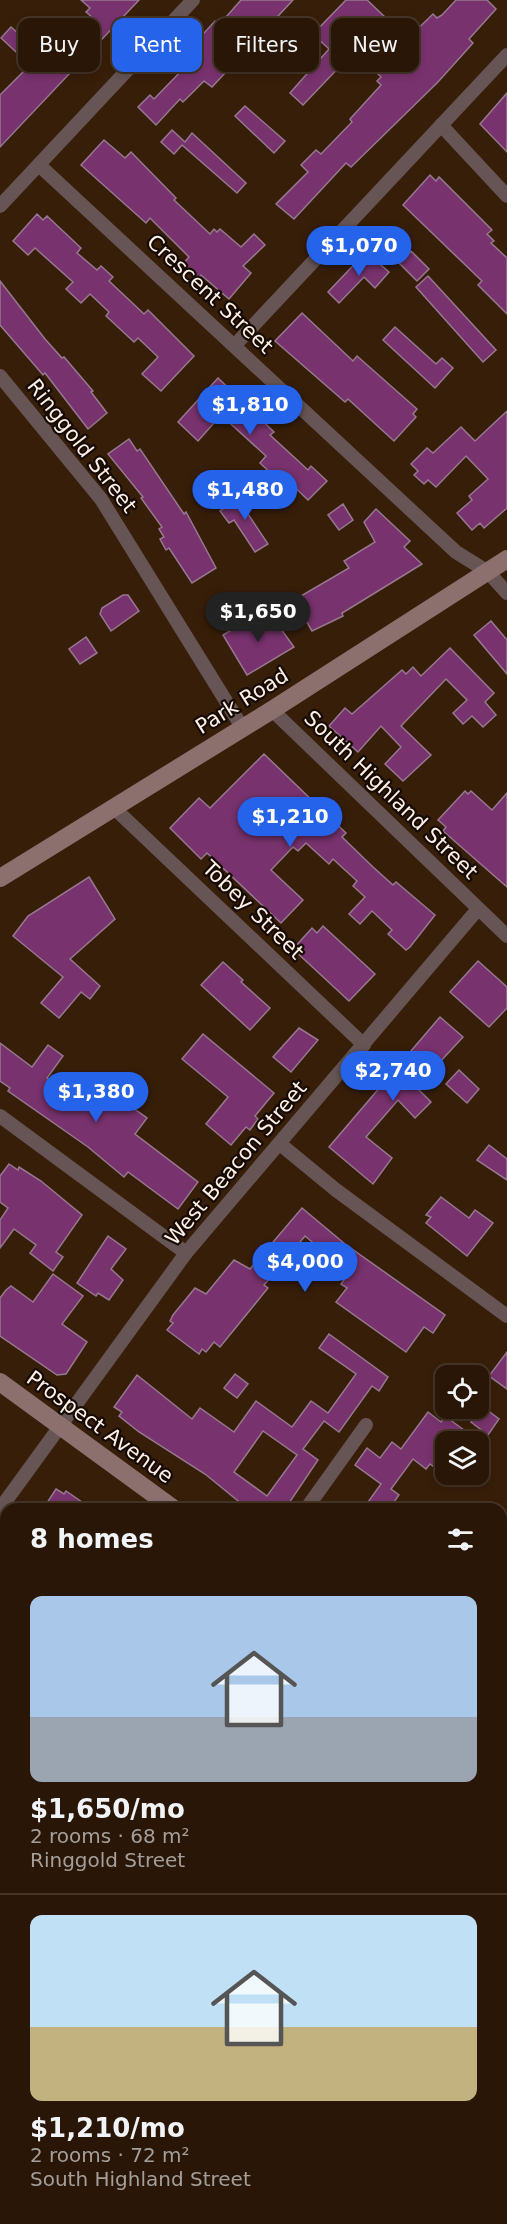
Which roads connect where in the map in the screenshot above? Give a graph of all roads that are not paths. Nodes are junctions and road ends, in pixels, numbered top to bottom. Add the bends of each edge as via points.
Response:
1 (193, 0) edge
2 (507, 55) edge
3 (441, 124) junction
4 (39, 165) junction
5 (507, 196) edge
6 (0, 206) edge
7 (235, 345) junction
8 (0, 376) edge
9 (507, 559) edge
10 (488, 572) junction
11 (507, 593) edge
12 (272, 710) junction
13 (242, 728) junction
14 (113, 807) junction
15 (0, 878) edge
16 (478, 909) junction
17 (507, 936) edge
18 (364, 1045) junction
19 (0, 1116) edge
20 (280, 1144) junction
21 (186, 1254) junction
22 (507, 1316) edge
23 (0, 1382) edge
24 (60, 1425) junction
25 (366, 1425) dead end
26 (4, 1503) edge
27 (166, 1503) edge
28 (310, 1503) edge

1 - 4 street
2 - 3 street
3 - 5 street
3 - 7 street
4 - 6 street
4 - 7 street, Crescent Street
7 - 10 street, Crescent Street via 456,552
8 - 13 street, Ringgold Street via 101,499
9 - 10 main road, Park Road
10 - 11 street, Crescent Street
10 - 12 main road, Park Road
12 - 13 main road, Park Road
12 - 16 street, South Highland Street
13 - 14 main road, Park Road
14 - 15 main road, Park Road
14 - 18 street, Tobey Street
16 - 17 street, South Highland Street
16 - 18 street, West Beacon Street
18 - 20 street, West Beacon Street
19 - 21 street
20 - 21 street, West Beacon Street
20 - 22 street
21 - 24 street, West Beacon Street
23 - 24 main road, Prospect Avenue
24 - 26 street, West Beacon Street
24 - 27 main road, Prospect Avenue
25 - 28 street

